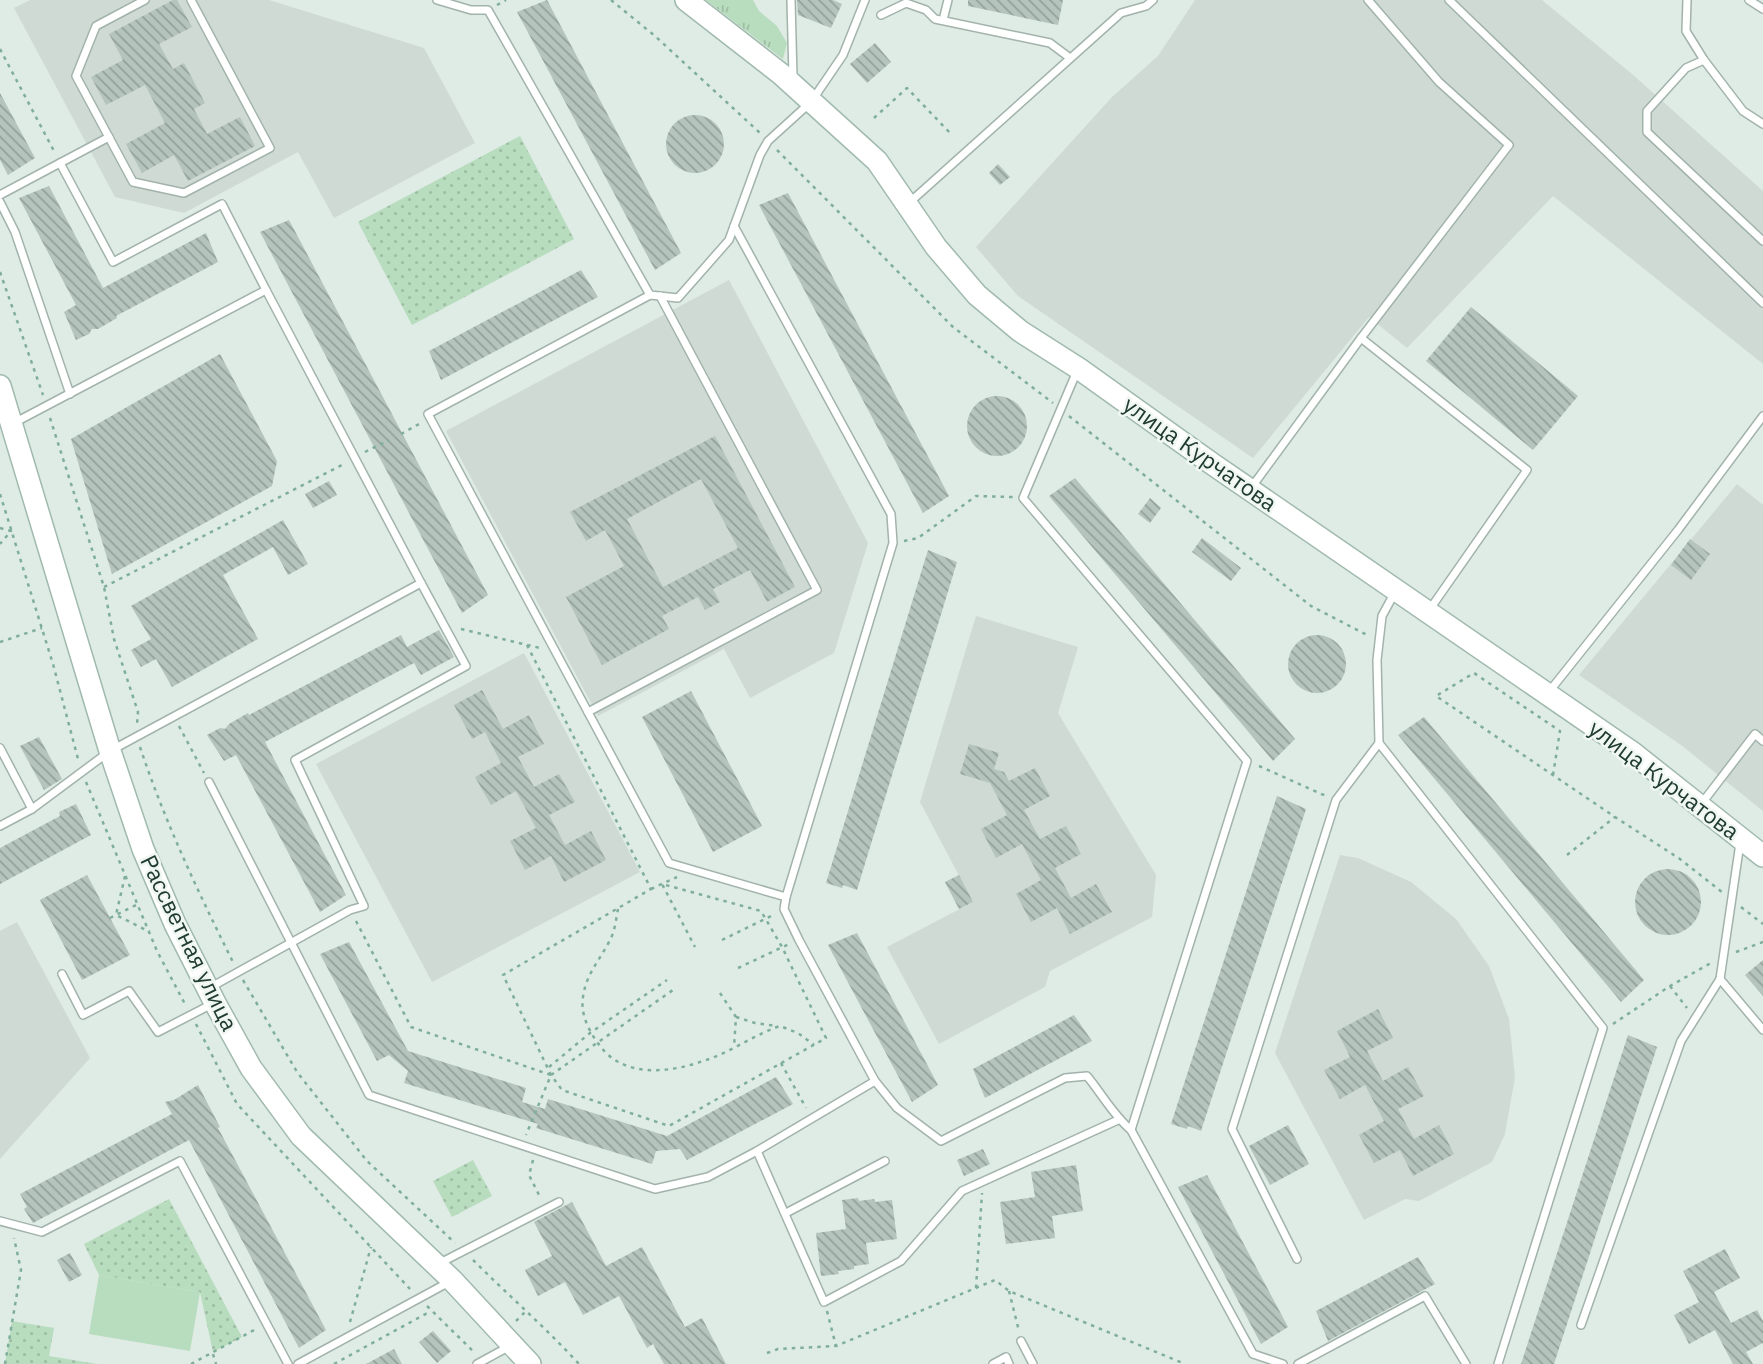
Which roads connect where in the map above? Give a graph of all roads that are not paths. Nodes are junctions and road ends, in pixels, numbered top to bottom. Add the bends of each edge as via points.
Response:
1 (145, 0) edge
2 (191, 0) edge
3 (437, 0) edge
4 (686, 0) edge
5 (791, 0) edge
6 (865, 0) edge
7 (929, 0) edge
8 (948, 0) edge
9 (1153, 0) edge
10 (1368, 0) edge
11 (1449, 0) edge
12 (1687, 0) edge
13 (1749, 0) edge
14 (1763, 9) edge
15 (926, 10) junction
16 (881, 15) dead end
17 (943, 20) junction
18 (1070, 58) junction
19 (1704, 60) junction
20 (793, 85) junction
21 (811, 102) junction
22 (1763, 124) edge
23 (108, 137) junction
24 (60, 163) junction
25 (0, 195) edge
26 (0, 202) edge
27 (907, 205) junction
28 (734, 226) junction
29 (1763, 241) edge
30 (266, 290) junction
31 (650, 295) junction
32 (660, 296) junction
33 (1763, 303) edge
34 (1360, 338) junction
35 (1078, 368) junction
36 (0, 386) edge
37 (69, 394) junction
38 (1763, 416) edge
39 (12, 424) junction
40 (1251, 489) junction
41 (421, 583) junction
42 (1396, 591) junction
43 (1428, 612) junction
44 (1547, 693) junction
45 (588, 712) junction
46 (1763, 741) edge
47 (1379, 743) junction
48 (0, 748) edge
49 (110, 751) junction
50 (209, 782) road end
51 (1700, 807) junction
52 (32, 809) junction
53 (0, 826) edge
54 (1741, 838) junction
55 (1763, 856) edge
56 (786, 897) junction
57 (291, 943) junction
58 (62, 974) dead end
59 (1720, 979) junction
60 (211, 996) junction
61 (1763, 1030) edge
62 (875, 1081) junction
63 (1118, 1119) junction
64 (1130, 1130) junction
65 (757, 1151) junction
66 (886, 1161) dead end
67 (559, 1202) dead end
68 (786, 1213) junction
69 (0, 1221) edge
70 (1297, 1259) dead end
71 (445, 1273) junction
72 (1581, 1325) dead end
73 (1021, 1341) road end
74 (521, 1358) edge
75 (288, 1364) edge
76 (298, 1364) edge
77 (477, 1364) edge
78 (993, 1364) edge
79 (1009, 1364) edge
80 (1033, 1364) edge
81 (1283, 1364) edge
82 (1298, 1364) edge
83 (1466, 1364) edge
84 (1498, 1364) edge

1 - 23 lane via 96,26 76,76
2 - 23 lane via 270,148 184,193 133,182
3 - 31 lane via 488,10
4 - 20 main road, улица Курчатова
5 - 20 lane
6 - 21 lane via 844,55
7 - 15 lane
8 - 17 lane
9 - 18 lane via 1121,13
10 - 34 lane via 1438,82 1509,145
11 - 33 lane
12 - 19 lane via 1686,31
13 - 14 lane
15 - 16 lane via 904,2
15 - 17 lane
17 - 18 lane via 1051,43
18 - 27 lane
19 - 22 lane via 1743,111
19 - 29 lane via 1686,68 1647,111 1647,132
20 - 21 main road, улица Курчатова
21 - 27 main road, улица Курчатова via 877,161
21 - 28 lane via 768,141
23 - 24 lane
24 - 25 lane
24 - 30 lane via 113,262 222,204
26 - 37 lane via 15,232
27 - 35 main road, улица Курчатова via 977,295 1020,331
28 - 32 lane via 729,240 678,298
28 - 56 lane via 891,514 893,543
30 - 37 lane
30 - 41 lane
31 - 32 lane
31 - 45 lane via 428,414
32 - 45 lane via 817,590
34 - 40 lane
34 - 43 lane via 1527,470
35 - 40 main road, улица Курчатова
35 - 64 lane via 1023,498 1247,761
36 - 39 main road, Рассветная улица
37 - 39 lane
38 - 44 lane
39 - 49 main road, Рассветная улица
40 - 42 main road, улица Курчатова
41 - 49 lane
41 - 57 lane via 466,666 295,760 364,906
42 - 43 main road, улица Курчатова
42 - 47 lane via 1382,616 1377,660
43 - 44 main road, улица Курчатова
44 - 51 main road, улица Курчатова
45 - 56 lane via 669,863
46 - 51 lane via 1755,734
47 - 70 lane via 1336,800 1232,1129
47 - 84 lane via 1603,1028
48 - 52 lane
49 - 52 lane
49 - 60 main road, Рассветная улица via 143,849
50 - 57 lane
51 - 54 main road, улица Курчатова
52 - 53 lane
54 - 55 main road, улица Курчатова
54 - 59 lane
56 - 62 lane via 785,909 799,940
57 - 60 lane via 238,971
57 - 65 lane via 369,1095 654,1189 708,1177
58 - 60 lane via 83,1015 129,990 158,1032
59 - 61 lane
59 - 72 lane via 1681,1041
60 - 71 main road, Рассветная улица via 251,1068 301,1136
62 - 63 lane via 897,1108 941,1141 1065,1078 1087,1076
62 - 65 lane
63 - 64 lane
63 - 68 lane via 962,1191 901,1261 824,1302
64 - 81 lane via 1253,1354
65 - 68 lane
66 - 68 lane
67 - 71 lane via 463,1250
69 - 75 lane via 42,1232 180,1161
71 - 74 main road, Рассветная улица
71 - 76 lane via 346,1339
73 - 80 lane
74 - 77 lane
78 - 79 lane via 1006,1357
82 - 83 lane via 1425,1296

